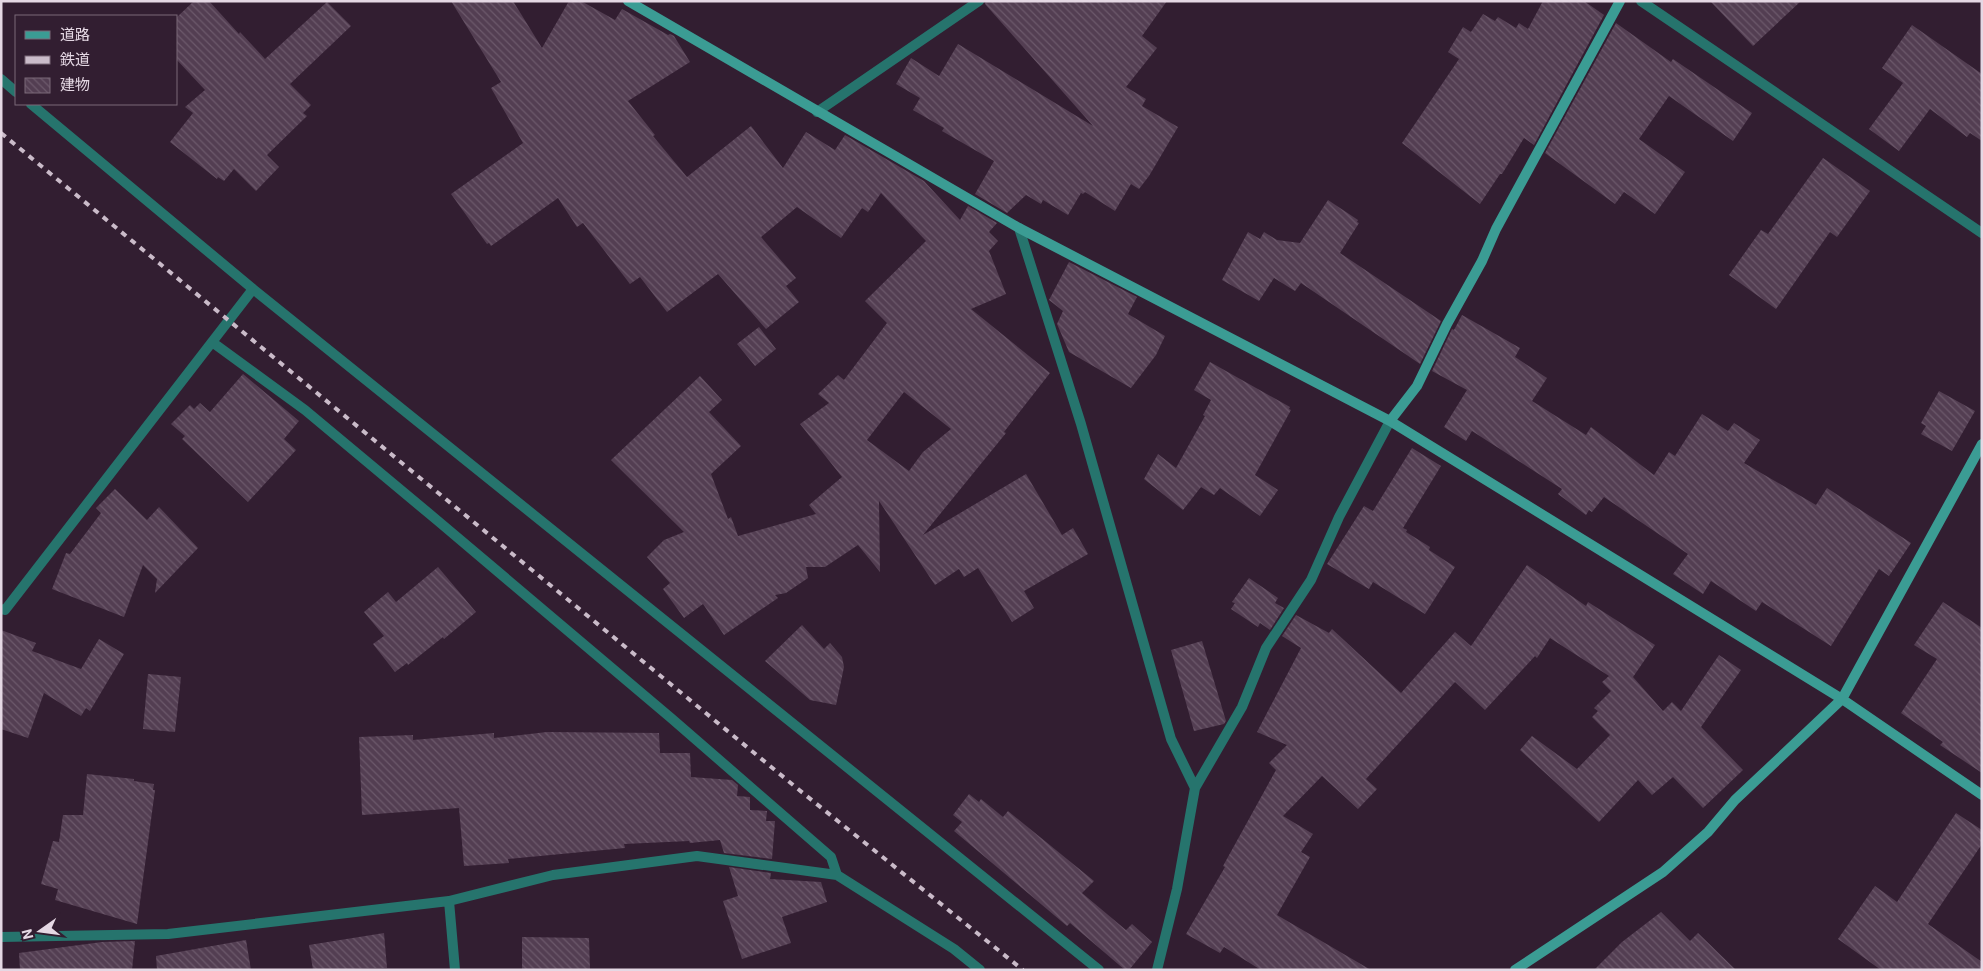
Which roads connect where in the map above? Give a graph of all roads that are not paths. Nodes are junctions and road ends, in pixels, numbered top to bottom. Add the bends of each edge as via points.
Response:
1 (628, 1) edge
2 (979, 1) edge
3 (1620, 1) edge
4 (1642, 1) edge
5 (1, 79) edge
6 (15, 91) edge
7 (31, 105) edge
8 (817, 112) junction
9 (1019, 228) junction
10 (1982, 233) edge
11 (253, 289) junction
12 (212, 342) junction
13 (1390, 421) junction
14 (1982, 444) edge
15 (1, 609) edge
16 (1842, 699) junction
17 (1195, 788) junction
18 (1982, 795) edge
19 (837, 875) junction
20 (450, 901) junction
21 (1, 937) edge
22 (455, 970) edge
23 (980, 970) edge
24 (1099, 970) edge
25 (1157, 970) edge
26 (1516, 970) edge

1 - 8 street
2 - 8 street
3 - 13 street via 1496,229 1418,386
4 - 10 street
5 - 6 street
7 - 11 street
8 - 9 street
9 - 13 street
9 - 17 street via 1081,424 1171,739
11 - 12 street
11 - 24 street
12 - 15 street via 5,610
12 - 19 street via 305,410 671,718 831,857
13 - 16 street
13 - 17 street via 1339,516 1311,580 1266,648 1242,707
14 - 16 street
16 - 18 street
16 - 26 street via 1735,800 1708,832 1663,872
17 - 25 street via 1178,889
19 - 20 street via 697,856 553,875
19 - 23 street via 954,949
20 - 21 street via 168,934
20 - 22 street

